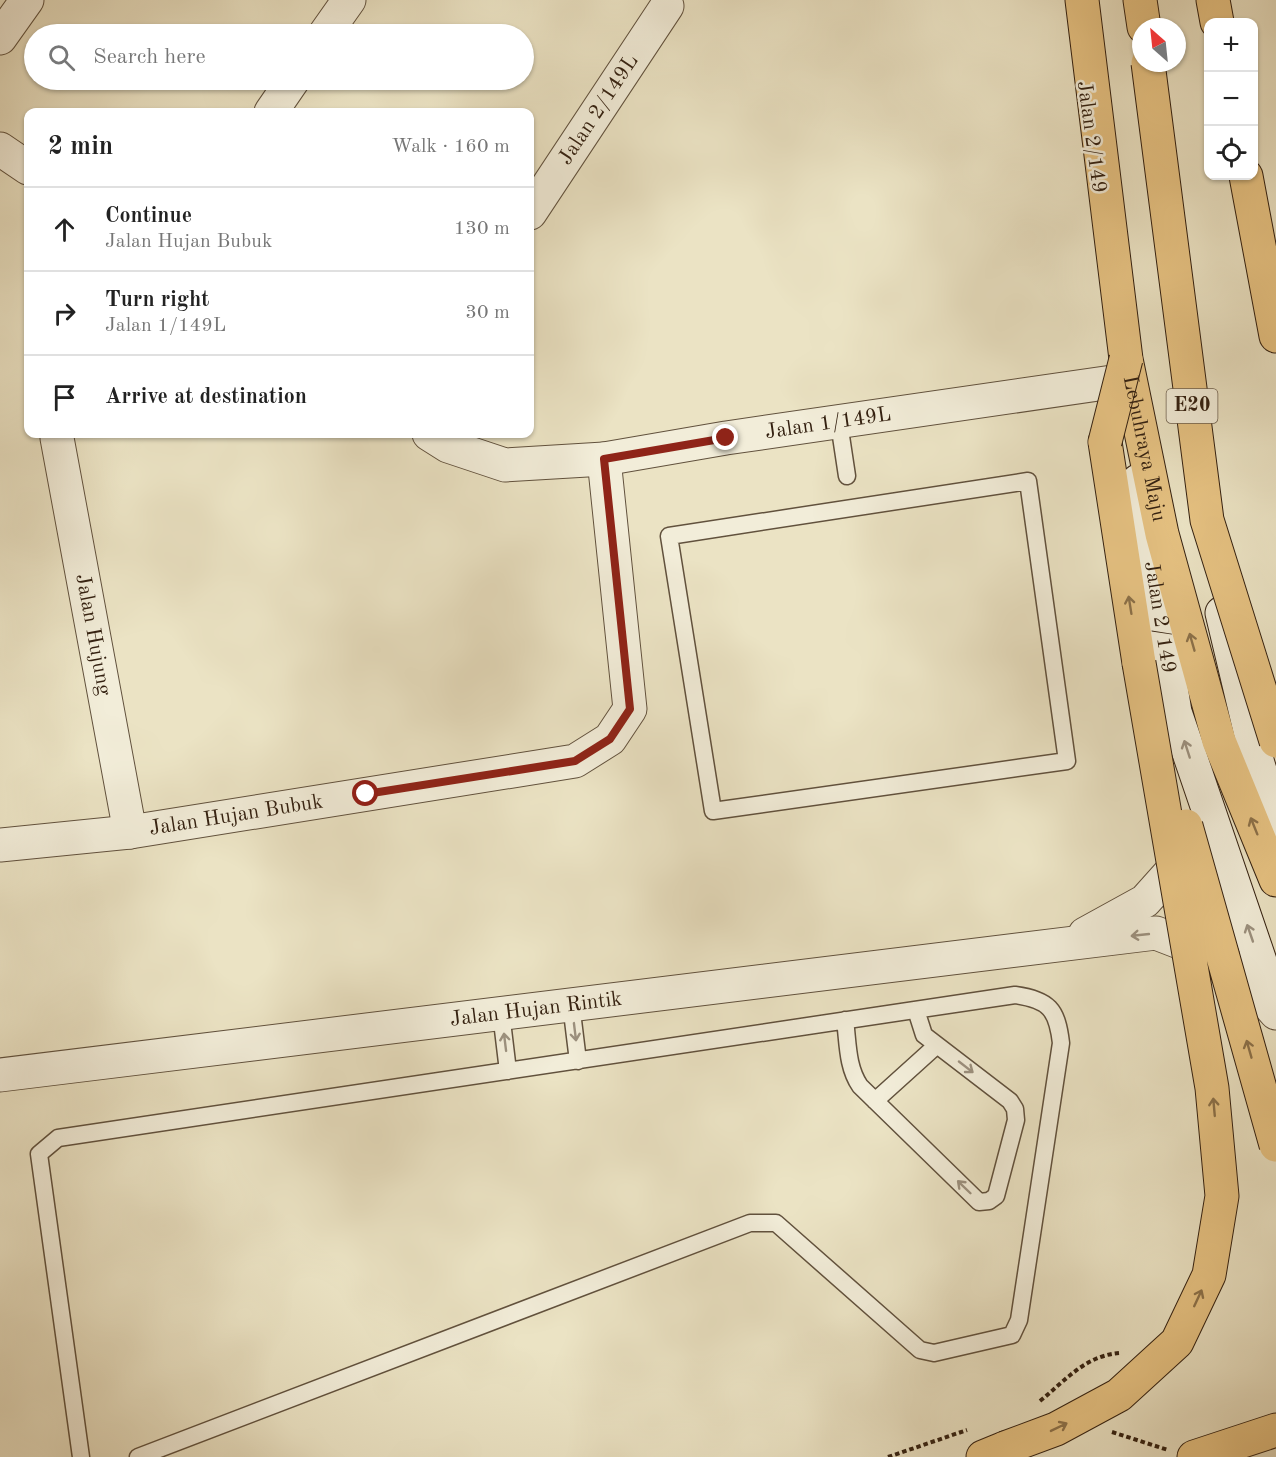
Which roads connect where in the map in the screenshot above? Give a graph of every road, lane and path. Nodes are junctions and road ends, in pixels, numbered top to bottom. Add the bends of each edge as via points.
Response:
1 (27, 0) edge
2 (349, 0) edge
3 (1072, 0) edge
4 (1082, 0) edge
5 (1140, 0) edge
6 (1153, 0) edge
7 (1213, 0) edge
8 (667, 6) dead end
9 (1143, 18) edge
10 (1155, 18) edge
11 (1216, 18) edge
12 (332, 24) edge
13 (0, 38) edge
14 (1149, 72) edge
15 (1159, 72) edge
16 (286, 90) edge
17 (273, 108) edge
18 (0, 149) edge
19 (24, 165) edge
20 (1247, 180) edge
21 (534, 207) edge
22 (1276, 336) edge
23 (1126, 369) junction
24 (839, 423) junction
25 (57, 438) dead end
26 (435, 438) edge
27 (604, 459) junction
28 (848, 476) dead end
29 (1028, 481) joint
30 (1139, 663) junction
31 (1276, 741) edge
32 (1207, 808) junction
33 (1276, 821) edge
34 (130, 832) junction
35 (0, 845) edge
36 (1276, 880) edge
37 (1070, 942) junction
38 (571, 1004) junction
39 (1276, 1008) edge
40 (916, 1010) junction
41 (501, 1013) junction
42 (1276, 1013) edge
43 (845, 1020) junction
44 (937, 1045) junction
45 (578, 1061) junction
46 (508, 1071) junction
47 (0, 1075) edge
48 (875, 1101) junction
49 (1276, 1145) edge
50 (1120, 1353) dead end
51 (1032, 1405) dead end
52 (1276, 1430) edge
53 (988, 1444) edge
54 (81, 1457) edge
55 (138, 1457) edge
56 (888, 1457) edge
57 (1194, 1457) edge

1 - 13 street
2 - 12 street
3 - 23 street, Jalan 2/149
4 - 23 highway, Lebuhraya Maju / E20
5 - 9 highway
6 - 10 street
7 - 11 highway
8 - 21 street, Jalan 2/149L
14 - 31 highway, E20, bridge via 1207,520
15 - 33 street via 1179,340 1197,470 1220,603 1258,764
16 - 17 street
18 - 19 street
20 - 22 highway
23 - 24 street, Jalan 1/149L
30 -> 23 highway, bridge via 1105,442
32 -> 23 street, Jalan 2/149 via 1175,712 1142,514
36 -> 23 highway, Lebuhraya Maju / E20 via 1220,741 1162,534
24 - 27 street, Jalan 1/149L
24 - 28 lane
25 - 34 street, Jalan Hujung
26 - 27 street, Jalan 1/149L via 505,465
27 - 34 street, Jalan Hujan Bubuk via 630,709 610,739 575,761
29 - 29 lane via 1066,761 713,811 669,536
49 -> 30 highway, bridge
53 -> 30 highway, bridge via 1056,1429 1119,1395 1177,1342 1209,1275 1222,1196 1212,1088
32 - 37 street, Jalan Hujan Rintik via 1179,863 1145,901
39 -> 32 street, Jalan 2/149
34 - 35 street, Jalan Hujan Bubuk
37 - 38 street, Jalan Hujan Rintik
42 -> 37 street, Jalan Hujan Rintik via 1238,970 1156,933
38 - 41 street, Jalan Hujan Rintik
38 -> 45 lane
40 - 43 lane
40 - 44 lane via 924,1035
40 - 55 lane via 1015,995 1035,998 1057,1018 1061,1043 1019,1320 1012,1335 934,1353 920,1350 776,1223 750,1223
46 -> 41 lane
41 - 47 street, Jalan Hujan Rintik
43 - 45 lane
43 - 48 lane via 853,1077
44 - 48 lane
44 -> 48 lane via 1010,1101 1015,1109 1017,1120 996,1196 979,1202
45 - 46 lane
46 - 54 lane via 58,1138 39,1154
50 - 51 path via 1102,1355 1078,1368
52 - 57 highway
53 - 56 path

